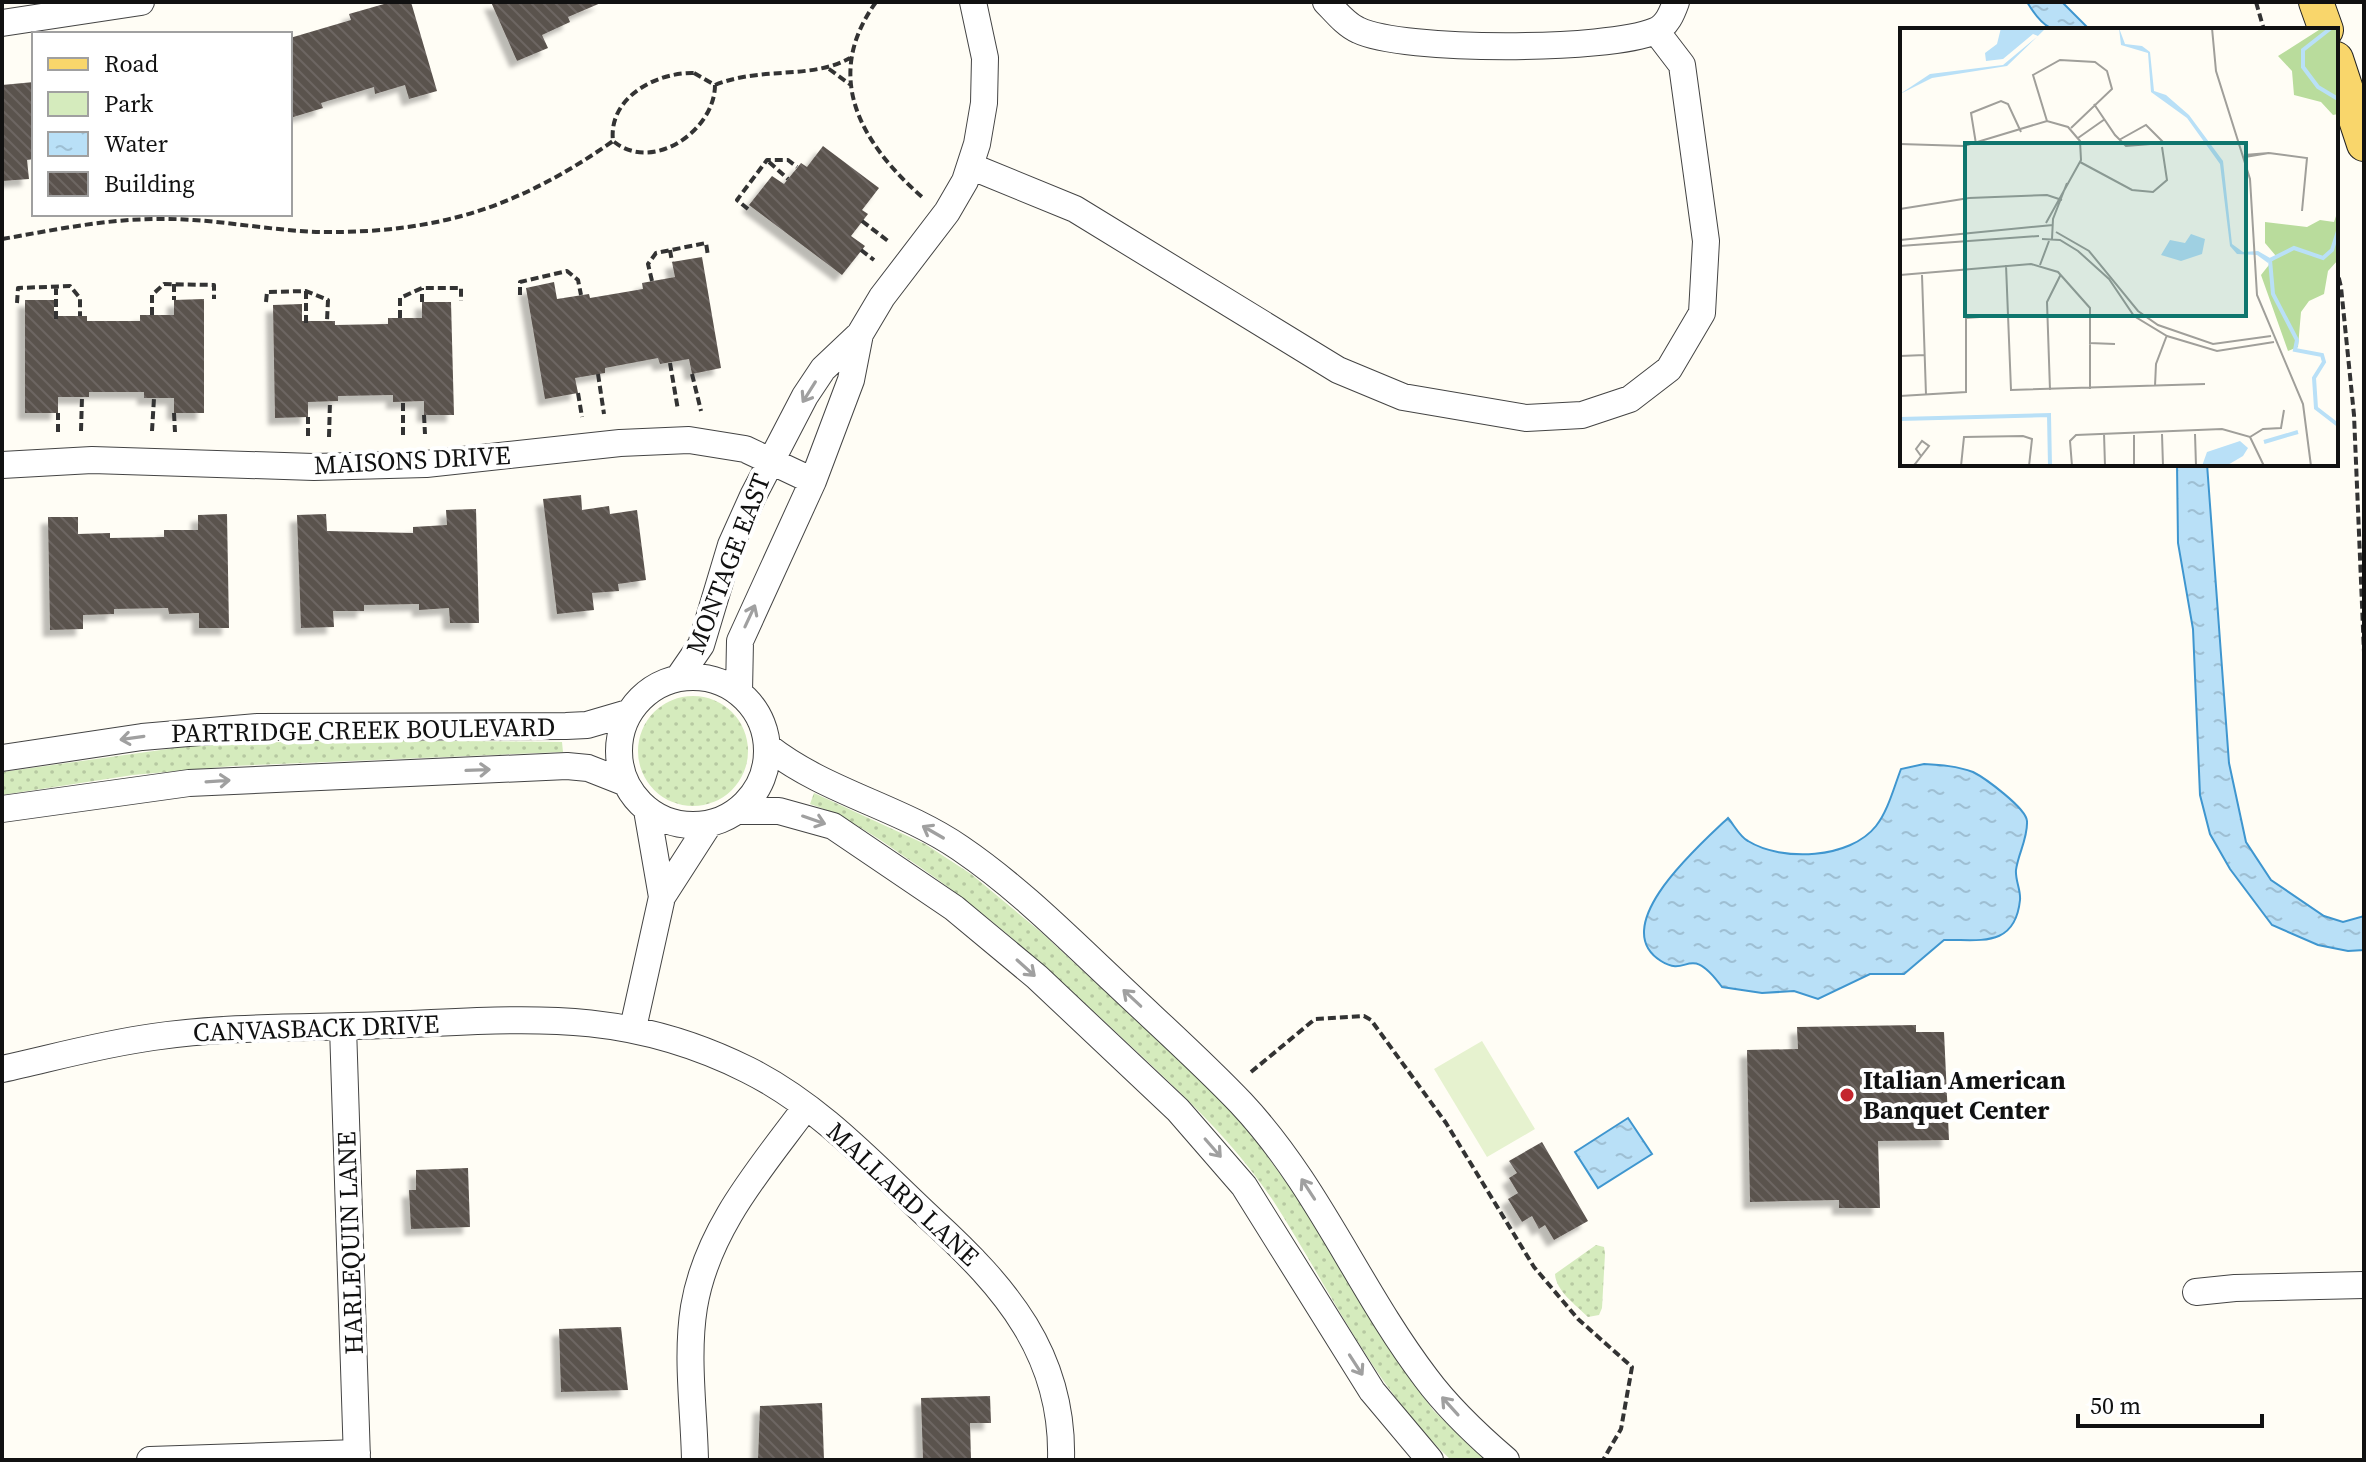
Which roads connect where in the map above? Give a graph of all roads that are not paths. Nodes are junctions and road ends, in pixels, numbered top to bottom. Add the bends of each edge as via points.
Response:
1 (141, 2) edge
2 (973, 2) edge
3 (1326, 2) edge
4 (1676, 2) edge
5 (2316, 2) edge
6 (95, 7) edge
7 (2, 23) edge
8 (2325, 28) edge
9 (1656, 31) junction
10 (2338, 64) edge
11 (2360, 118) edge
12 (970, 166) junction
13 (860, 334) junction
14 (769, 459) junction
15 (2, 465) edge
16 (813, 481) junction
17 (679, 677) junction
18 (739, 692) junction
19 (628, 713) junction
20 (768, 747) junction
21 (2, 758) edge
22 (626, 783) junction
23 (2, 809) edge
24 (647, 810) junction
25 (737, 811) junction
26 (709, 824) junction
27 (662, 897) junction
28 (343, 1027) junction
29 (633, 1028) junction
30 (2, 1069) edge
31 (806, 1107) junction
32 (2364, 1285) edge
33 (2196, 1292) dead end
34 (357, 1457) edge
35 (150, 1460) edge
36 (695, 1460) edge
37 (1061, 1460) edge
38 (1430, 1460) edge
39 (1506, 1460) edge

1 - 6 street
2 - 12 street, MONTAGE EAST via 985,58 984,103
3 - 9 street via 1356,30 1414,44 1518,46
4 - 9 street
5 - 8 main road
6 - 7 street
9 - 12 street via 1682,65 1706,241 1702,313 1669,369 1630,399 1582,415 1526,418 1403,397 1338,370 1075,209
10 - 11 main road
12 - 13 street, MONTAGE EAST via 947,212
13 -> 14 street, MONTAGE EAST via 823,369
13 - 16 street, MONTAGE EAST via 851,380
14 - 15 street, MAISONS DRIVE via 718,443 657,440 426,464 314,467 92,460
14 - 16 street, MAISONS DRIVE
14 - 17 street, MONTAGE EAST via 731,545 701,645
18 -> 16 street, MONTAGE EAST via 737,655 743,632
17 - 18 street via 710,678
17 - 19 street via 650,690
18 - 20 street via 759,716
19 -> 21 street, PARTRIDGE CREEK BOULEVARD via 566,726 202,731
19 - 22 street via 618,748
20 - 25 street via 757,789
39 -> 20 street via 1427,1380 1305,1184 1243,1104 1196,1057 1043,914 959,847 799,768
23 -> 22 street, PARTRIDGE CREEK BOULEVARD via 189,783 567,766
22 - 24 street
24 - 26 street via 678,824
24 - 27 street
25 - 26 street
25 -> 38 street via 779,811 833,826 954,908 1048,987 1178,1110 1244,1186 1372,1391
26 - 27 street
27 - 29 street
28 - 29 street, CANVASBACK DRIVE via 558,1019
28 - 30 street, CANVASBACK DRIVE via 153,1037
28 - 34 street, HARLEQUIN LANE
29 - 31 street, MALLARD LANE via 714,1055
31 - 36 street via 726,1218 701,1277 691,1340
31 - 37 street, MALLARD LANE via 860,1150 1005,1292 1041,1356 1053,1391
32 - 33 street
34 - 35 street

